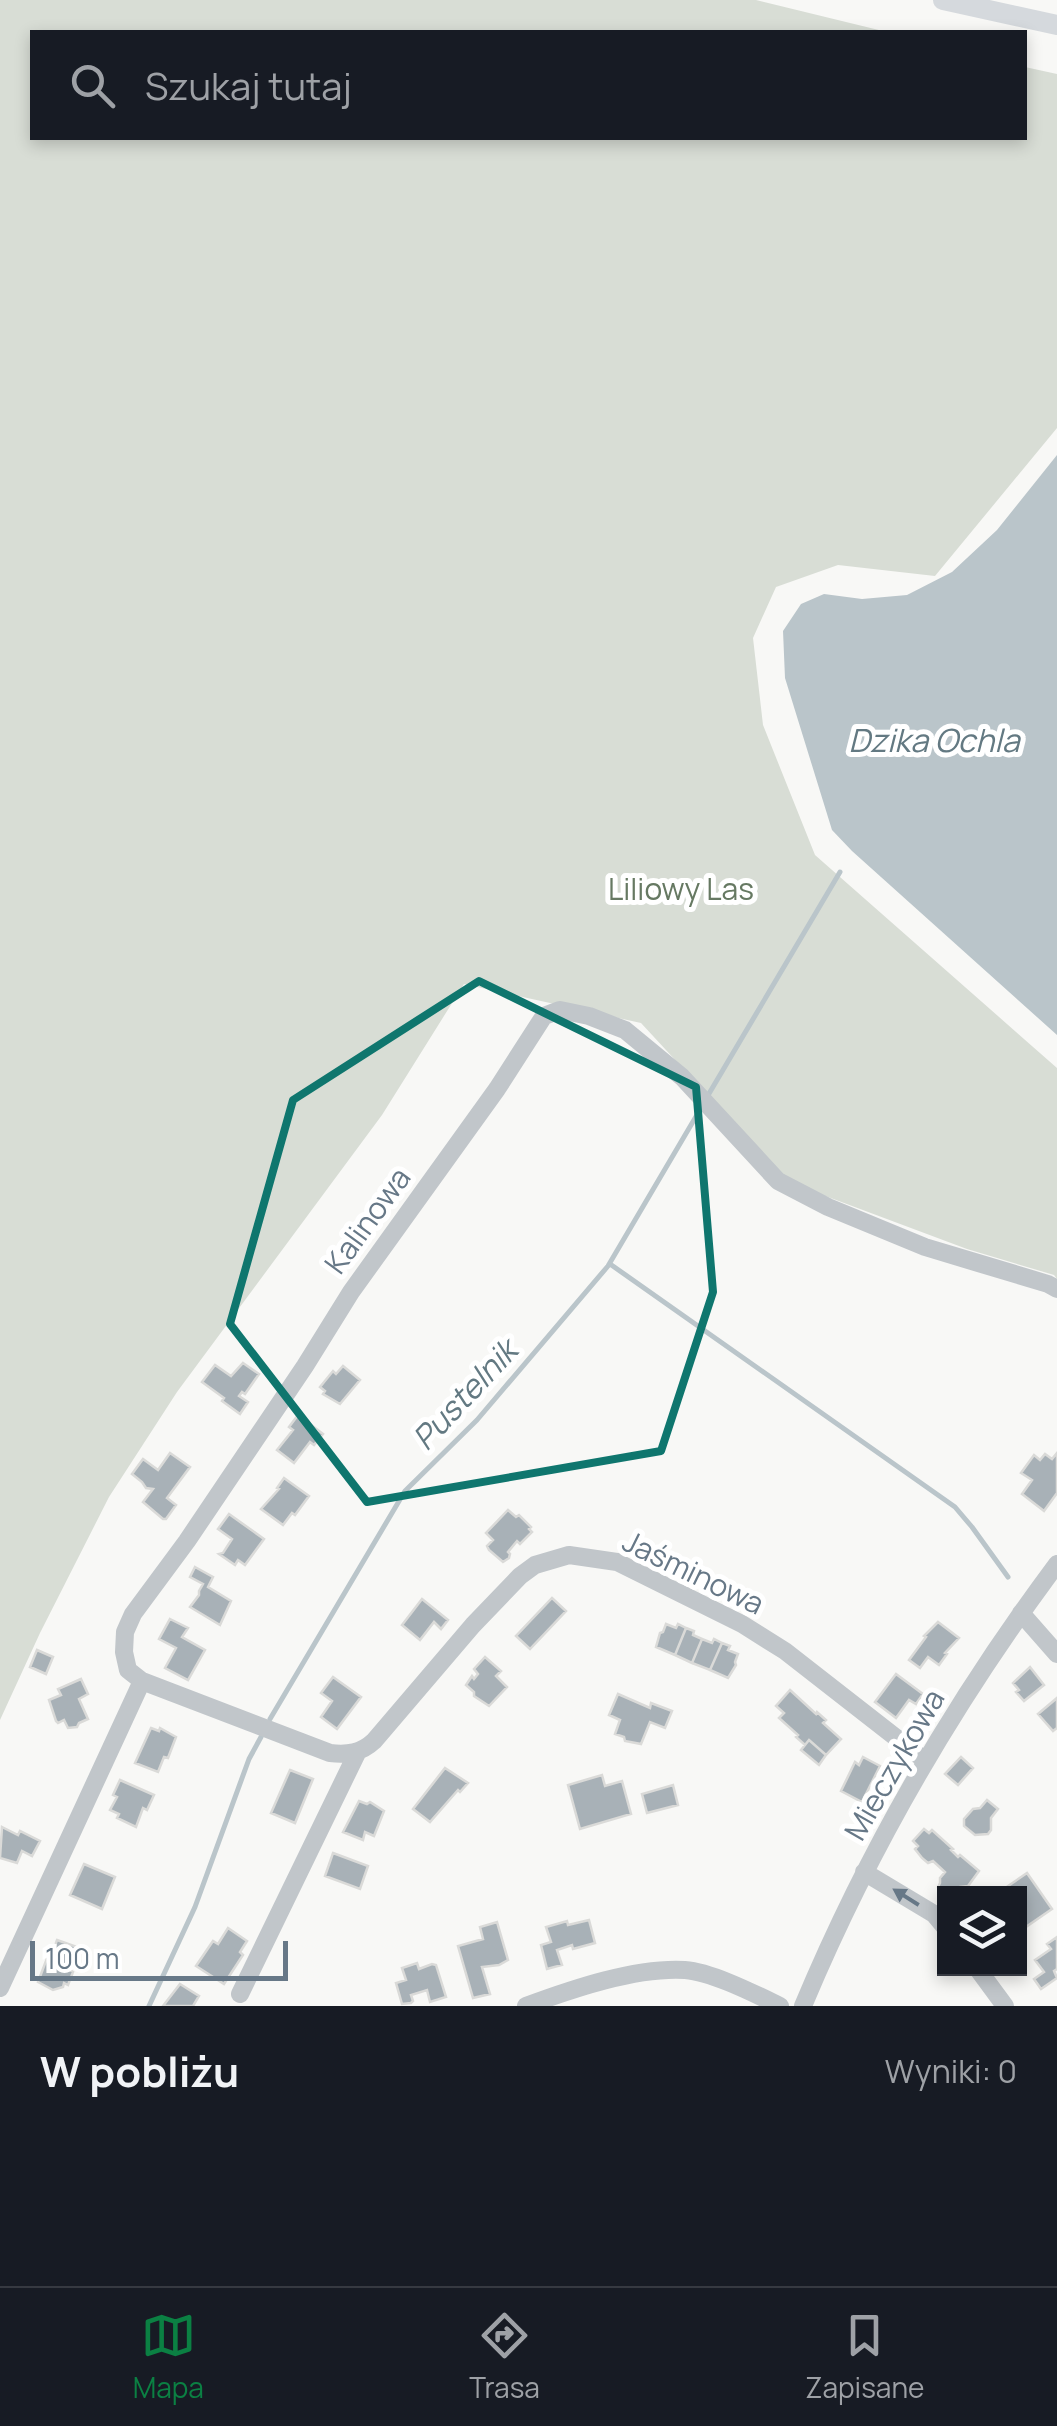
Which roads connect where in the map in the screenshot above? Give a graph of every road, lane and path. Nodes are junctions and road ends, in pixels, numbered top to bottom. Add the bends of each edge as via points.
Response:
1 (943, 0) edge
2 (1057, 25) edge
3 (1057, 1290) edge
4 (1057, 1564) edge
5 (1021, 1612) junction
6 (1057, 1654) edge
7 (142, 1682) junction
8 (358, 1751) junction
9 (926, 1761) junction
10 (864, 1872) junction
11 (937, 1918) edge
12 (983, 1976) edge
13 (0, 1988) edge
14 (240, 1994) dead end
15 (526, 2006) edge
16 (780, 2006) edge
17 (803, 2006) edge
18 (1005, 2006) edge

1 - 2 main road
3 - 7 street, Kalinowa via 926,1246 778,1182 682,1077 625,1030 560,1010 544,1016 133,1614 124,1652 128,1670
4 - 5 street, Mieczykowa
5 - 6 street
5 - 9 street, Mieczykowa
7 - 8 street via 330,1753
7 - 13 street
8 - 9 street, Jaśminowa via 520,1576 535,1564 568,1556 617,1562 742,1624
8 - 14 street, Jaśminowa
9 - 10 street, Mieczykowa
11 -> 10 street
10 - 17 street, Mieczykowa
12 - 18 street
15 - 16 street via 615,1979 689,1970

